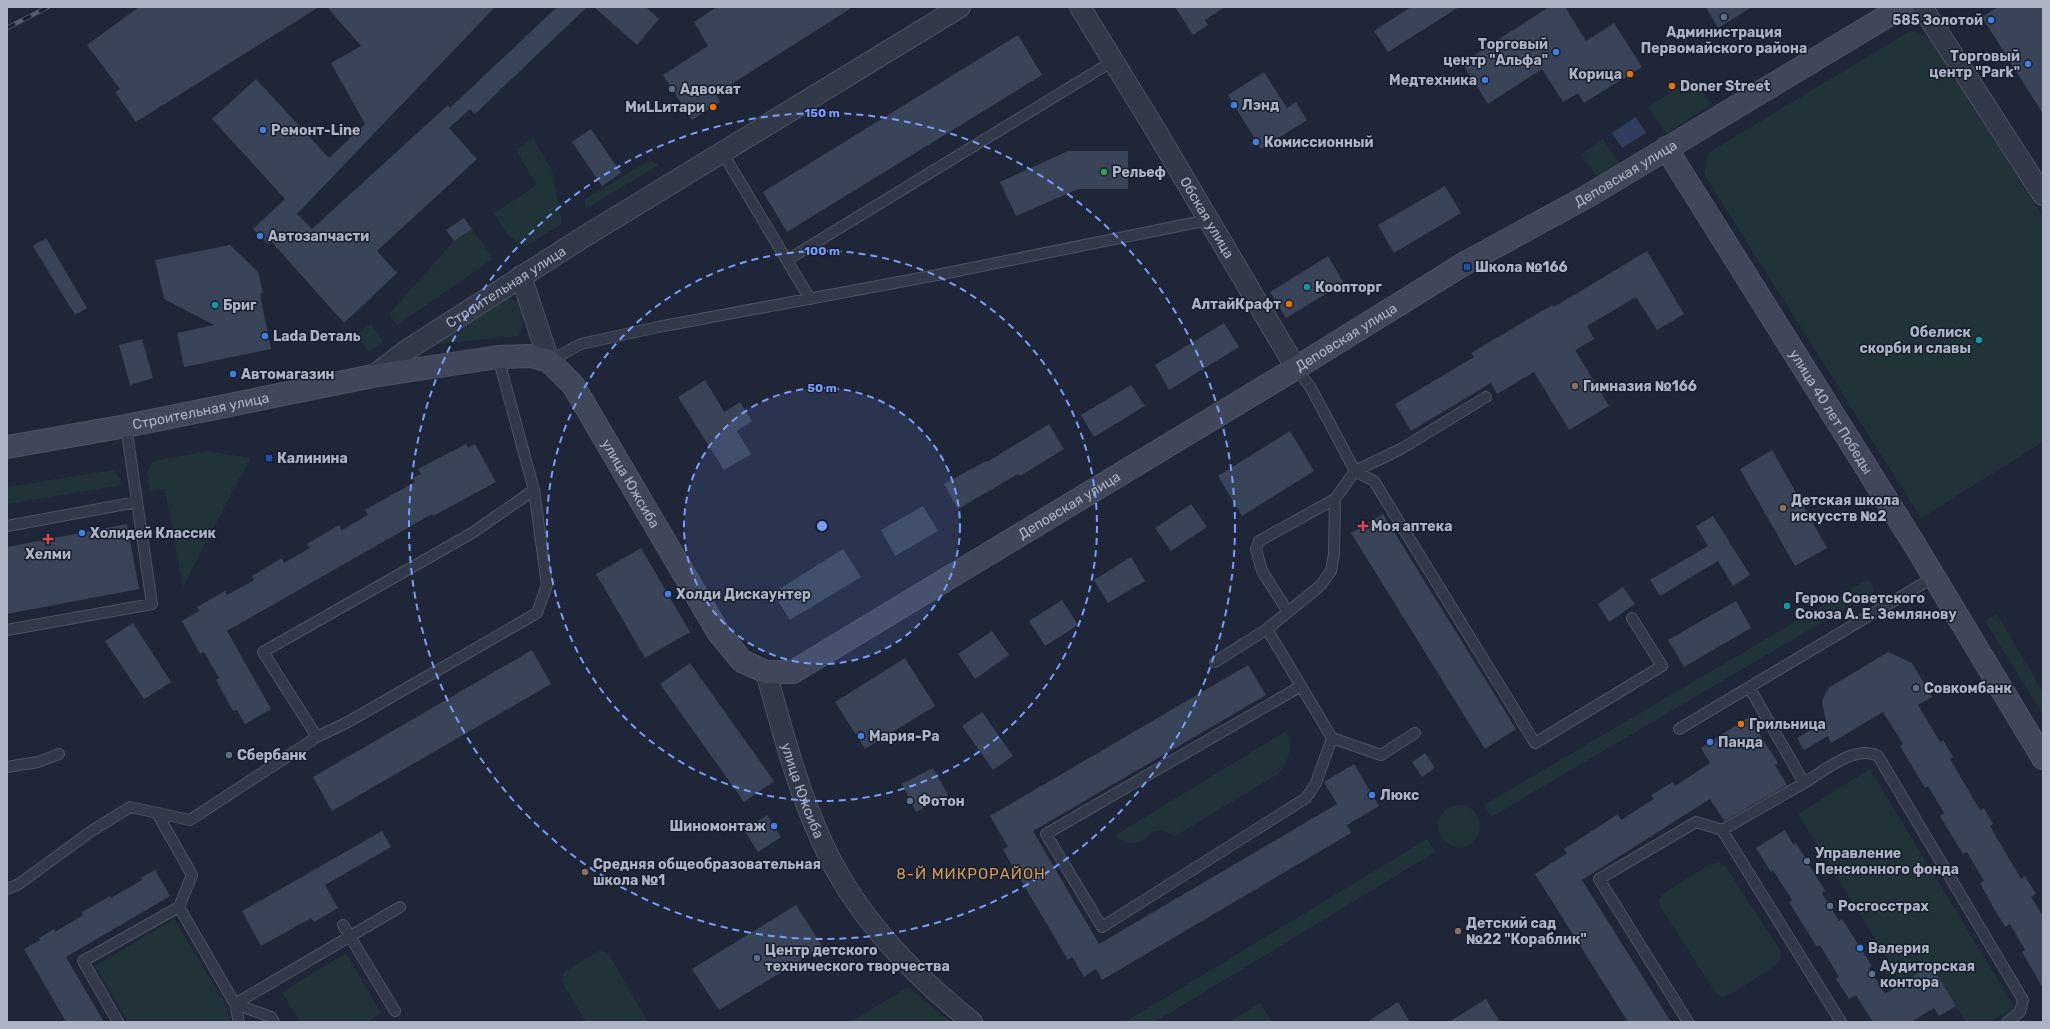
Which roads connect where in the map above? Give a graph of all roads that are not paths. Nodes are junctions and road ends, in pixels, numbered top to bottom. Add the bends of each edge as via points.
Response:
1 (960, 7) edge
2 (1080, 7) edge
3 (1902, 7) edge
4 (1922, 7) edge
5 (1113, 61) junction
6 (1666, 148) junction
7 (722, 152) junction
8 (2043, 195) edge
9 (1208, 220) junction
10 (787, 260) junction
11 (521, 276) junction
12 (810, 299) junction
13 (498, 357) junction
14 (549, 361) junction
15 (1296, 368) junction
16 (373, 376) junction
17 (1486, 397) dead end
18 (126, 426) junction
19 (7, 448) edge
20 (1355, 471) junction
21 (534, 490) junction
22 (1335, 499) junction
23 (137, 502) junction
24 (7, 526) edge
25 (1934, 577) junction
26 (1288, 612) junction
27 (1632, 618) dead end
28 (1267, 629) junction
29 (7, 630) edge
30 (1215, 662) dead end
31 (766, 672) junction
32 (793, 672) joint
33 (1301, 686) junction
34 (1749, 687) junction
35 (1679, 729) dead end
36 (1415, 733) dead end
37 (317, 737) junction
38 (1332, 738) junction
39 (59, 754) dead end
40 (2043, 758) edge
41 (7, 767) edge
42 (1804, 782) junction
43 (157, 813) junction
44 (1722, 830) junction
45 (7, 889) edge
46 (180, 907) junction
47 (400, 907) dead end
48 (343, 925) dead end
49 (349, 936) junction
50 (235, 1004) junction
51 (395, 1011) dead end
52 (118, 1022) edge
53 (239, 1022) edge
54 (274, 1022) edge
55 (972, 1022) edge
56 (1688, 1022) edge
57 (1841, 1022) edge
58 (2007, 1022) edge

1 - 7 street, Строительная улица
2 - 5 street, Обская улица
3 - 6 street, Деповская улица
4 - 8 street
5 - 9 street, Обская улица
5 - 10 lane
6 - 15 street, Деповская улица via 1588,196 1467,262
6 - 25 street, улица 40 лет Победы
7 - 10 lane
7 - 11 street, Строительная улица
9 - 12 lane
9 - 15 street, Обская улица
10 - 12 lane
11 - 14 street, улица Южсиба
11 - 16 street, Строительная улица via 406,350
12 - 14 lane via 581,344
13 - 14 street via 530,356
13 - 16 street
13 - 21 lane
14 - 31 street, улица Южсиба via 573,385 718,632 742,661
15 - 20 lane via 1311,388
15 - 32 street, Деповская улица
16 - 18 street, Строительная улица
17 - 20 lane via 1401,448
18 - 19 street, Строительная улица
18 - 23 lane
20 - 22 lane
20 - 27 lane via 1374,481 1535,743 1662,666
21 - 37 lane via 547,586 536,613 348,722
21 - 37 lane via 472,534 263,652
22 - 26 lane via 1334,554 1331,571 1320,586
22 - 26 lane via 1259,542 1256,549 1262,572
23 - 24 lane
23 - 29 lane via 152,604
25 - 34 lane
25 - 40 street, улица 40 лет Победы
26 - 28 lane
28 - 30 lane
28 - 33 lane
31 - 32 street, улица Южсиба
31 - 55 street, улица Южсиба via 802,791 838,874 857,904 890,946
33 - 38 lane
33 - 38 lane via 1046,834 1102,927 1294,808 1306,798 1316,784
34 - 35 lane
34 - 42 lane
36 - 38 lane via 1381,755
37 - 43 lane via 190,820
39 - 41 lane via 38,762
42 - 44 lane
42 - 58 lane via 1854,753 1865,752 1878,756 2023,1000 2020,1012
43 - 45 lane via 130,807 90,832 19,884
43 - 46 lane via 192,875
44 - 56 lane via 1696,822 1599,879
44 - 57 lane
46 - 50 lane
46 - 52 lane via 83,961
47 - 49 lane
48 - 49 lane
49 - 50 lane
49 - 51 lane
50 - 53 lane
50 - 54 lane via 272,1017

